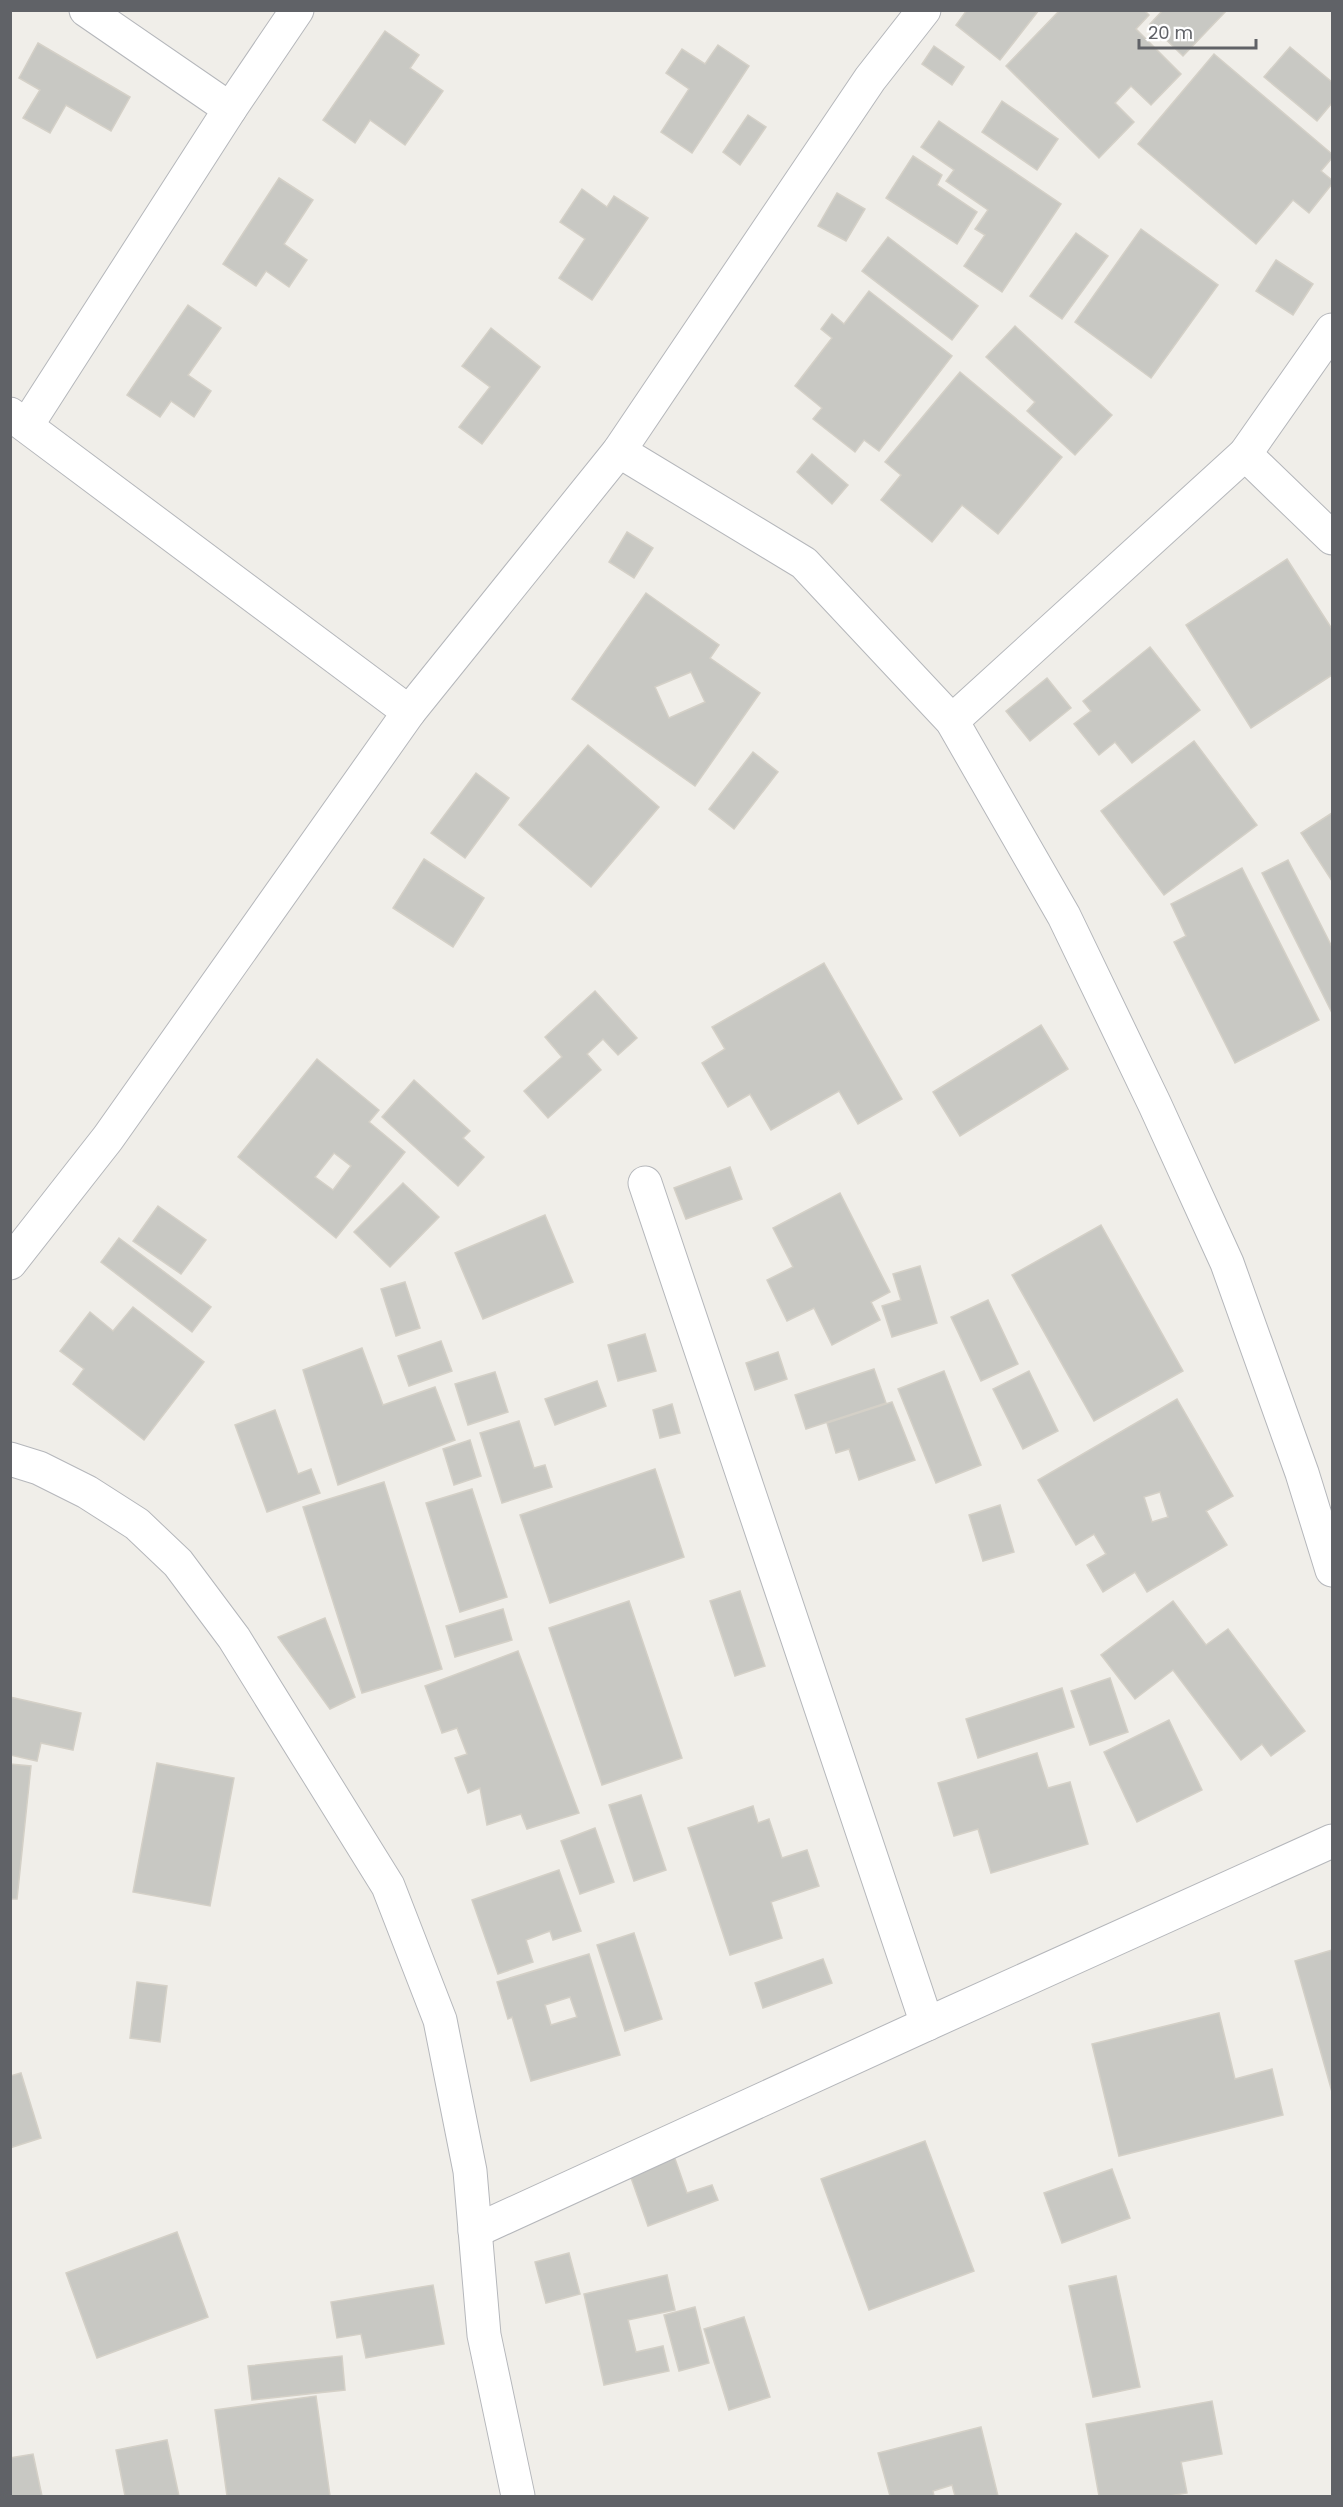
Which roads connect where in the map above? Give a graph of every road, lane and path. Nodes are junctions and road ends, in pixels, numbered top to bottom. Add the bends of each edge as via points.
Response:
1 (86, 10) edge
2 (297, 10) edge
3 (924, 10) edge
4 (230, 109) junction
5 (1332, 330) edge
6 (19, 420) edge
7 (619, 451) junction
8 (1245, 454) junction
9 (1332, 538) edge
10 (409, 712) junction
11 (952, 721) junction
12 (645, 1183) dead end
13 (10, 1263) edge
14 (10, 1460) edge
15 (1332, 1570) edge
16 (1332, 1841) edge
17 (927, 2024) junction
18 (475, 2231) junction
19 (518, 2496) edge

1 - 4 street
2 - 4 street
3 - 7 street via 870,79
4 - 6 street
5 - 8 street
6 - 10 street
7 - 10 street
7 - 11 street via 804,563
8 - 9 street
8 - 11 street
10 - 13 street via 108,1138
11 - 15 street via 1064,916 1227,1263 1302,1473
12 - 17 street
14 - 18 street via 39,1468 87,1492 137,1524 178,1563 234,1638 388,1886 440,2020 470,2172
16 - 17 street
17 - 18 street
18 - 19 street via 484,2335

